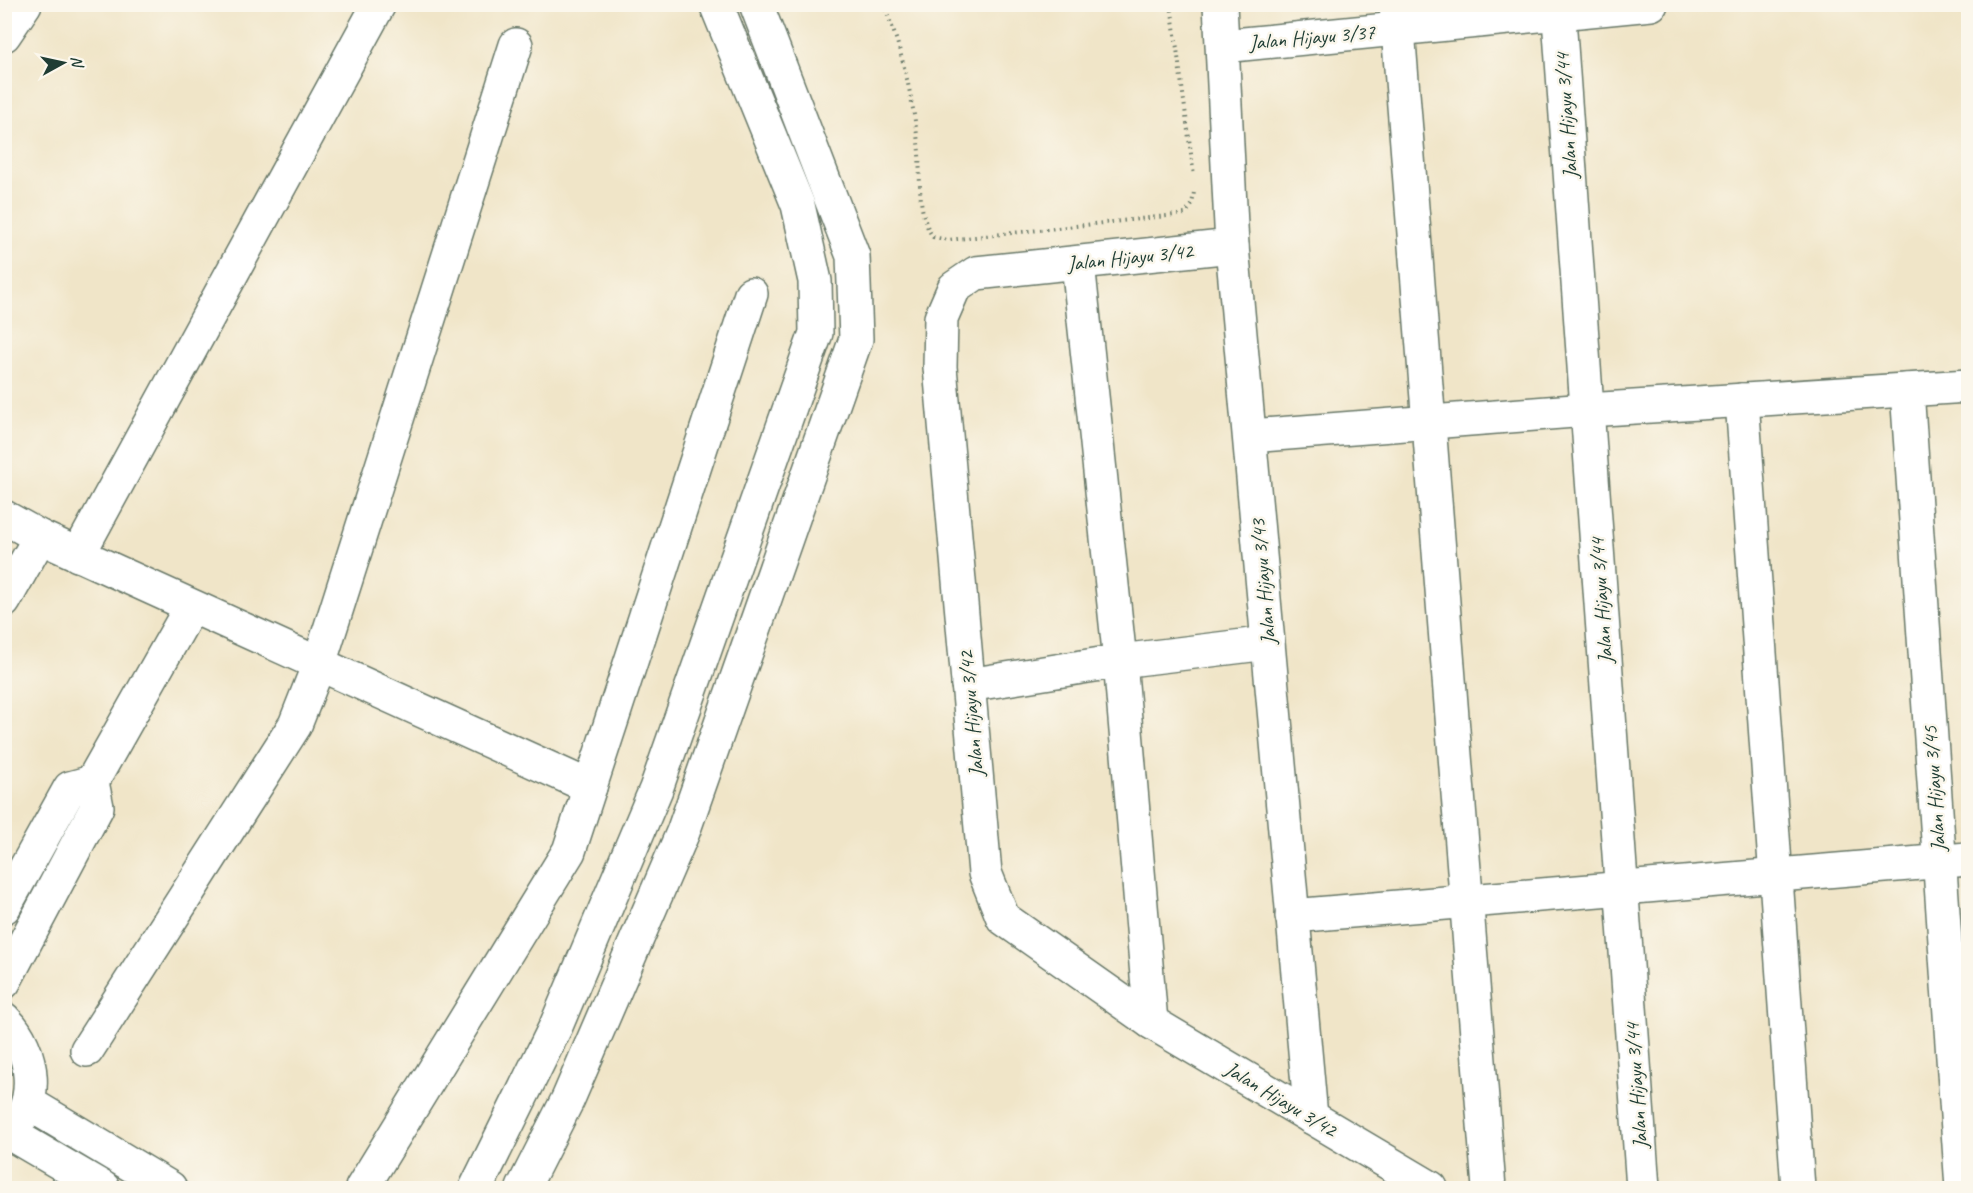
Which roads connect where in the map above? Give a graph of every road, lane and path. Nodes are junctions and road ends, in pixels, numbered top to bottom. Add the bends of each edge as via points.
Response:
1 (25, 4) edge
2 (379, 4) edge
3 (716, 4) edge
4 (756, 4) edge
5 (883, 4) edge
6 (1171, 4) edge
7 (1220, 4) edge
8 (1651, 4) edge
9 (1559, 9) edge
10 (1397, 17) edge
11 (4, 35) edge
12 (516, 45) dead end
13 (1223, 46) junction
14 (1232, 246) junction
15 (1078, 263) junction
16 (752, 294) dead end
17 (1968, 386) edge
18 (1907, 390) junction
19 (1742, 400) junction
20 (1587, 410) junction
21 (1429, 423) junction
22 (1250, 436) junction
23 (4, 517) edge
24 (40, 537) junction
25 (78, 555) junction
26 (4, 601) edge
27 (191, 607) junction
28 (1268, 643) junction
29 (1120, 661) junction
30 (319, 664) junction
31 (968, 685) junction
32 (92, 782) junction
33 (590, 787) junction
34 (1954, 860) edge
35 (1776, 875) junction
36 (1622, 888) junction
37 (1467, 901) junction
38 (4, 907) edge
39 (1292, 916) junction
40 (4, 982) edge
41 (4, 1019) edge
42 (1151, 1022) junction
43 (87, 1050) dead end
44 (28, 1102) junction
45 (1311, 1117) junction
46 (7, 1134) edge
47 (103, 1188) edge
48 (170, 1188) edge
49 (362, 1188) edge
50 (476, 1188) edge
51 (523, 1188) edge
52 (1431, 1188) edge
53 (1490, 1188) edge
54 (1643, 1188) edge
55 (1798, 1188) edge
56 (1962, 1188) edge

1 - 11 street
2 - 25 street
3 - 50 street via 798,205 815,281 816,333 656,789 556,1026
4 - 51 street via 853,256 856,339 683,832 568,1099
5 - 6 path via 906,80 918,142 925,226 933,237 948,240 1185,214 1192,206 1194,176
7 - 13 street, Jalan Hijayu 3/43
8 - 9 street, Jalan Hijayu 3/37
9 - 10 street, Jalan Hijayu 3/37
9 - 20 street, Jalan Hijayu 3/44
10 - 13 street, Jalan Hijayu 3/37
10 - 21 street
12 - 30 street
13 - 14 street, Jalan Hijayu 3/43
14 - 15 street, Jalan Hijayu 3/42
14 - 22 street, Jalan Hijayu 3/43
15 - 29 street
15 - 31 street, Jalan Hijayu 3/42 via 976,273 954,288 941,318 940,367
16 - 33 street
17 - 18 street
18 - 19 street
18 - 34 street, Jalan Hijayu 3/45
19 - 20 street
19 - 35 street
20 - 21 street
20 - 36 street, Jalan Hijayu 3/44
21 - 22 street
21 - 37 street
22 - 28 street, Jalan Hijayu 3/43
23 - 24 street
24 - 25 street
24 - 26 street
25 - 27 street
27 - 30 street
27 - 32 street
28 - 29 street
28 - 39 street, Jalan Hijayu 3/43
29 - 31 street
29 - 42 street
30 - 33 street
30 - 43 street via 295,725
31 - 42 street, Jalan Hijayu 3/42 via 985,873 1003,918
32 - 38 street via 70,788
32 - 40 street via 97,807
33 - 49 street via 569,851
34 - 35 street
34 - 56 street, Jalan Hijayu 3/45
35 - 36 street
35 - 55 street
36 - 37 street
36 - 54 street, Jalan Hijayu 3/44
37 - 39 street
37 - 53 street
39 - 45 street, Jalan Hijayu 3/43
41 - 44 street via 16,1031 27,1053 32,1078
42 - 45 street, Jalan Hijayu 3/42
44 - 46 street
44 - 48 street
45 - 52 street, Jalan Hijayu 3/42
46 - 47 street

